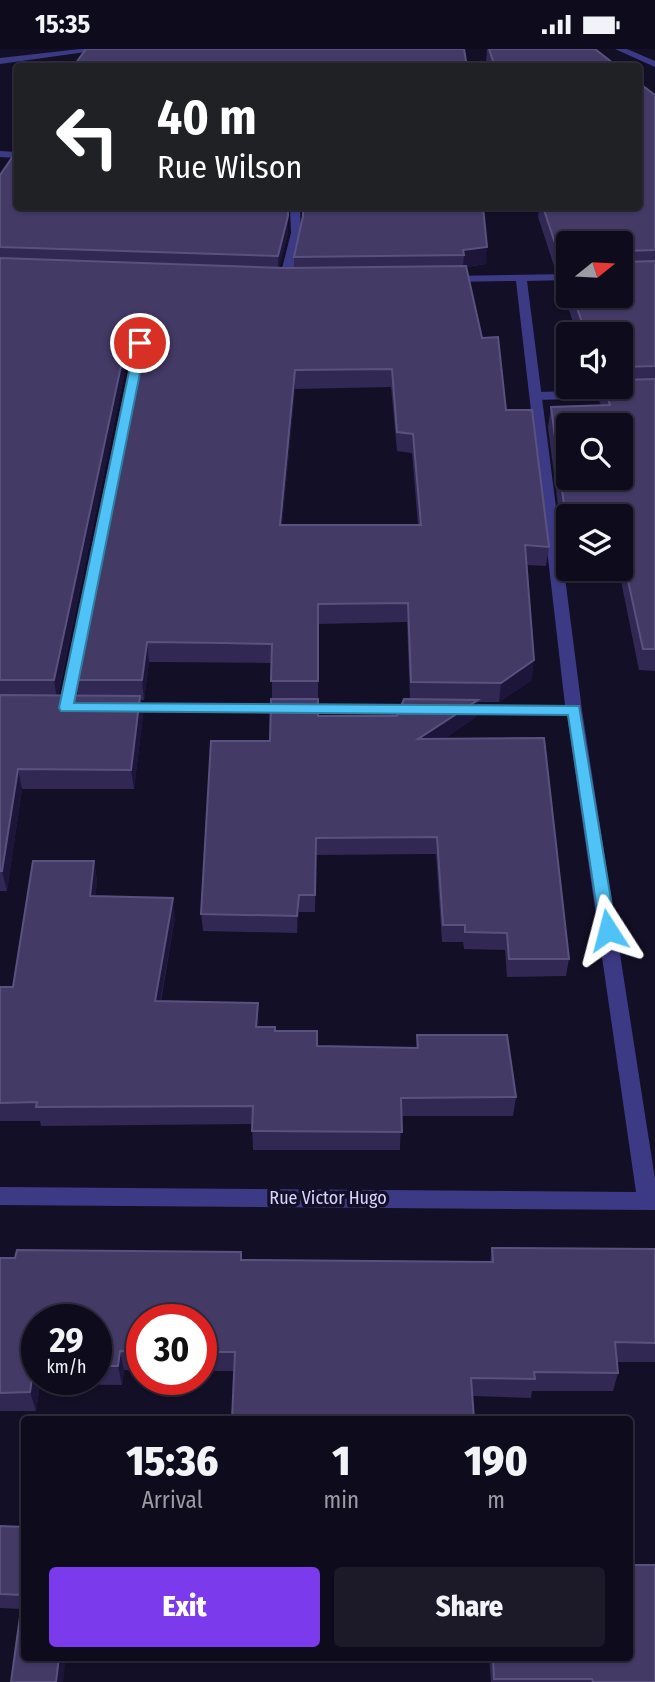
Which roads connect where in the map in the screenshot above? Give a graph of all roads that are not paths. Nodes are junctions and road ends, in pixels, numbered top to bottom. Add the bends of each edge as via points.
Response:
1 (103, 49) edge
2 (619, 49) edge
3 (0, 61) edge
4 (655, 64) edge
5 (295, 210) edge
6 (556, 277) edge
7 (521, 278) junction
8 (271, 279) edge
9 (438, 279) edge
10 (285, 280) junction
11 (299, 280) edge
12 (140, 343) edge
13 (655, 393) edge
14 (536, 396) junction
15 (66, 708) edge
16 (107, 708) edge
17 (574, 710) junction
18 (0, 1196) edge
19 (652, 1201) edge

1 - 3 street
2 - 4 street
5 - 10 street via 296,233
6 - 7 street
7 - 9 street
7 - 14 street
8 - 10 street
10 - 11 street
12 - 15 street
13 - 14 street
14 - 17 street
16 - 17 street
17 - 19 street
18 - 19 street, Rue Victor Hugo

